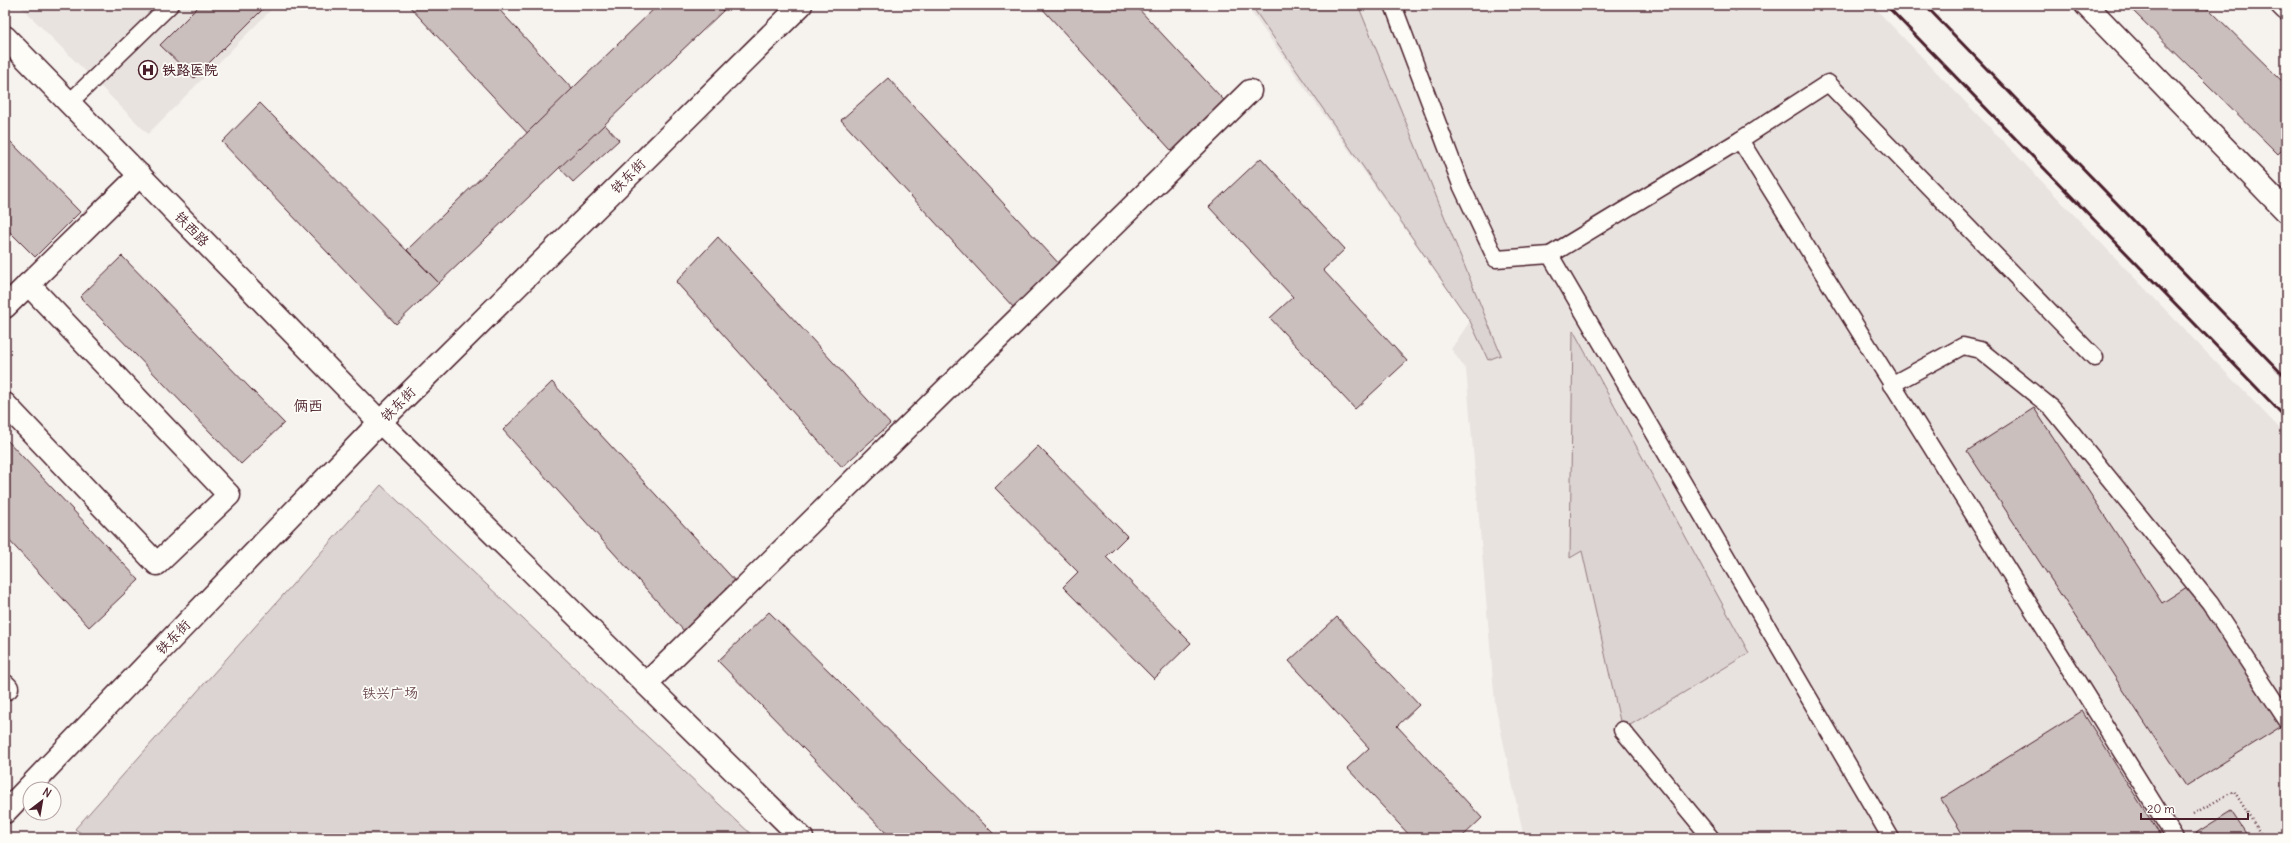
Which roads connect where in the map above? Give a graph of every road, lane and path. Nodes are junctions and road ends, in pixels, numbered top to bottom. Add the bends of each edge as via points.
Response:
1 (170, 5) edge
2 (801, 5) edge
3 (1394, 5) edge
4 (2086, 5) edge
5 (2282, 5) edge
6 (2286, 9) edge
7 (5, 37) edge
8 (1250, 91) dead end
9 (69, 103) junction
10 (1740, 140) junction
11 (140, 176) junction
12 (2286, 212) edge
13 (1550, 255) junction
14 (28, 284) junction
15 (5, 307) edge
16 (2095, 358) dead end
17 (1891, 385) junction
18 (5, 404) edge
19 (380, 422) junction
20 (646, 684) junction
21 (2286, 719) edge
22 (1622, 730) dead end
23 (5, 812) edge
24 (2171, 833) edge
25 (802, 838) edge
26 (1711, 838) edge
27 (1891, 838) edge
28 (2263, 838) edge

1 - 9 lane
2 - 19 street, 铁东街
3 - 13 lane via 1461,185 1496,259
4 - 12 street
5 - 6 street
7 - 9 street, 铁西路
8 - 20 street
9 - 11 street, 铁西路
10 - 13 lane
10 - 16 lane via 1828,83
10 - 17 lane
11 - 14 street
11 - 19 street, 铁西路
13 - 27 lane
14 - 15 street
14 - 18 street via 229,495 157,564
17 - 21 lane via 1963,346 1980,350 2052,408 2210,603
17 - 24 lane
19 - 20 street, 铁西路
19 - 23 street, 铁东街
20 - 25 street, 铁西路
22 - 26 lane
24 - 28 path via 2234,791

